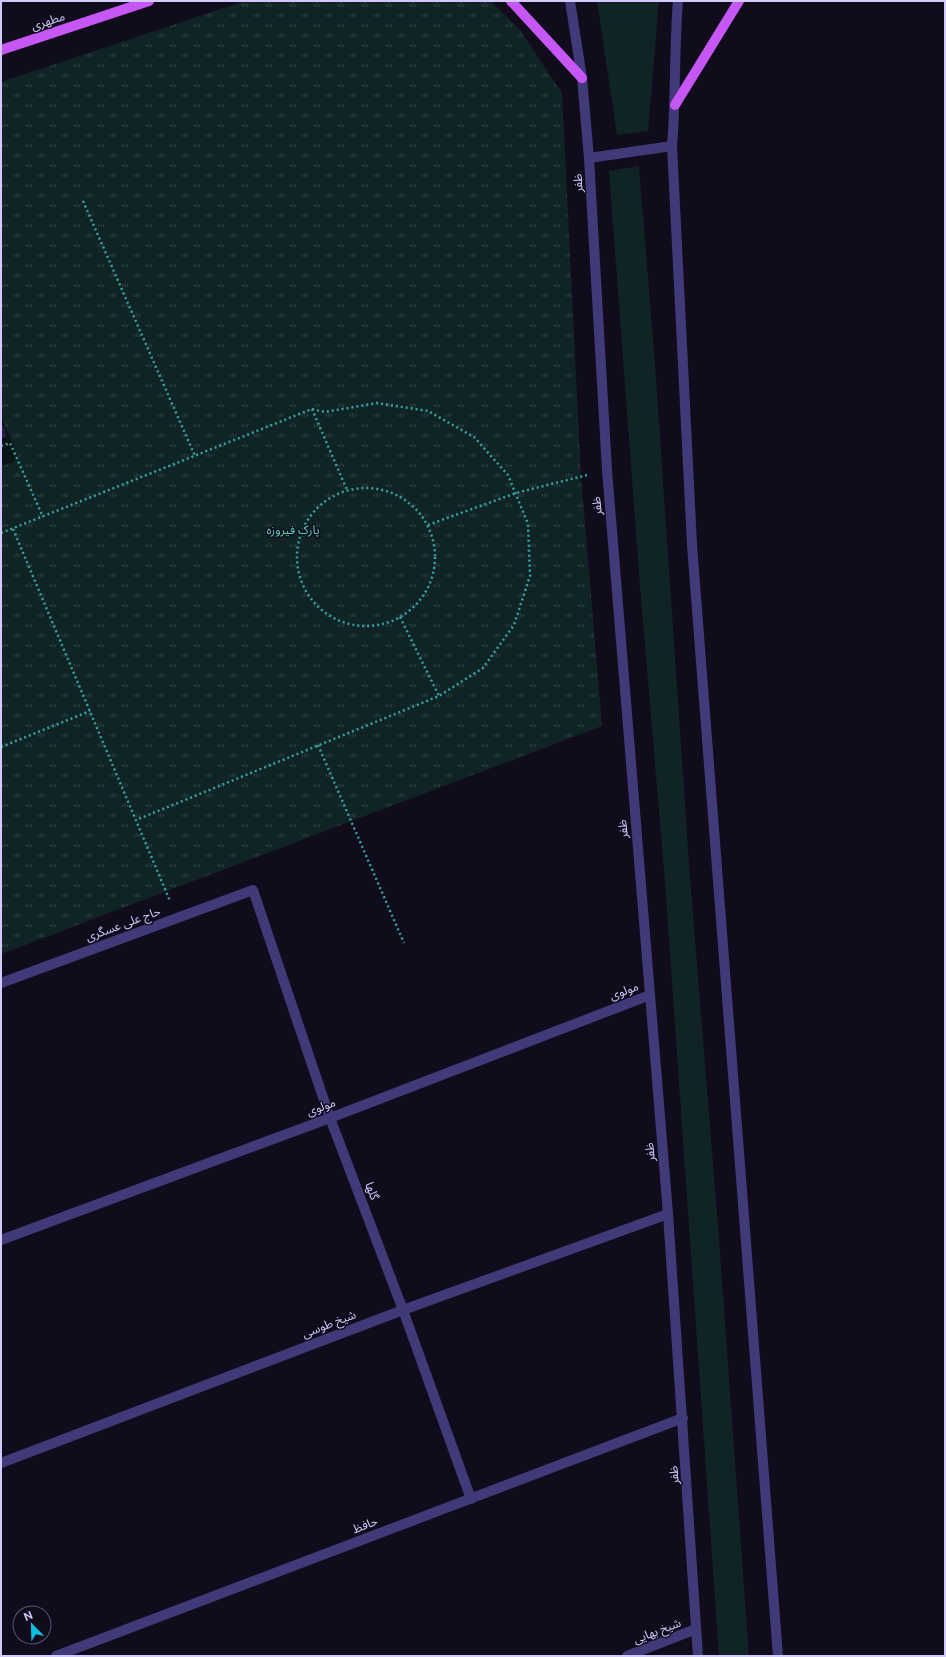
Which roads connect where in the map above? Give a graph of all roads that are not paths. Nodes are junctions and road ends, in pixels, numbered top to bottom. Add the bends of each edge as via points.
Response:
1 (149, 1) edge
2 (511, 1) edge
3 (570, 1) edge
4 (678, 1) edge
5 (739, 1) edge
6 (1, 50) edge
7 (582, 78) junction
8 (675, 105) junction
9 (672, 146) junction
10 (589, 158) junction
11 (253, 890) joint
12 (1, 983) edge
13 (650, 995) junction
14 (330, 1118) junction
15 (668, 1214) junction
16 (1, 1240) edge
17 (403, 1310) junction
18 (683, 1418) junction
19 (1, 1463) edge
20 (471, 1499) junction
21 (696, 1629) junction
22 (56, 1656) edge
23 (627, 1656) edge
24 (698, 1656) edge
25 (778, 1656) edge

1 - 6 main road, مطهری
2 - 7 main road
3 - 7 street, ظفر
4 - 8 street
5 - 8 main road
7 - 10 street, ظفر
8 - 9 street
9 - 10 street
9 - 25 street via 692,545
10 - 13 street, ظفر via 607,470
11 - 12 street, حاج علی عسگری
11 - 14 street, گلها
13 - 14 street, مولوی
13 - 15 street, ظفر
14 - 16 street, مولوی
14 - 17 street, گلها
15 - 17 street, شیخ طوسی
15 - 18 street, ظفر
17 - 19 street, شیخ طوسی
17 - 20 street, گلها
18 - 20 street, حافظ
18 - 21 street, ظفر
20 - 22 street, حافظ
21 - 23 street, شیخ بهایی
21 - 24 street, ظفر

